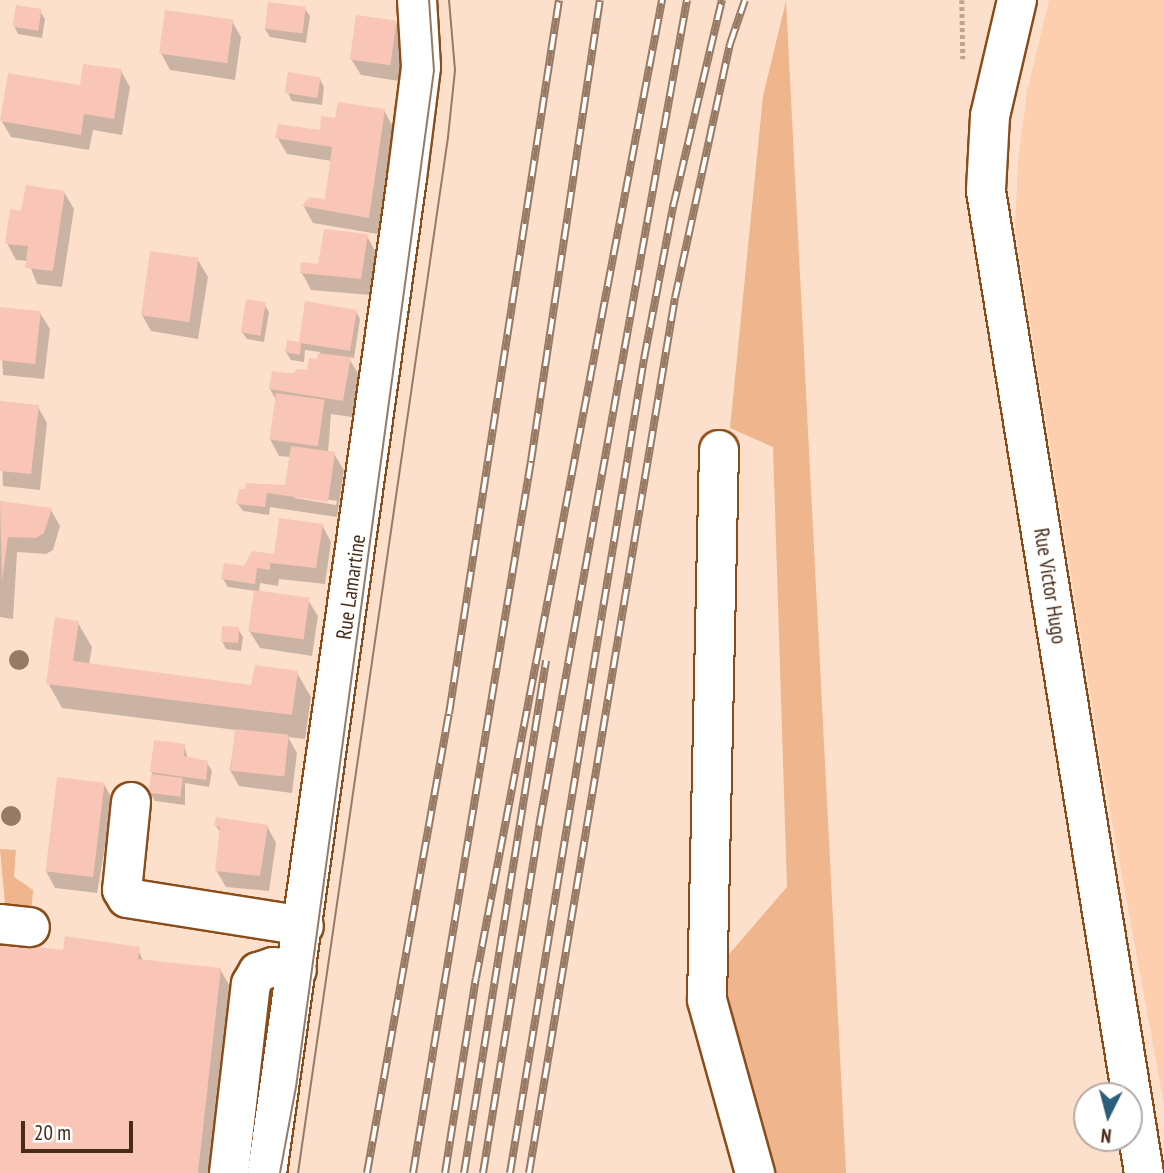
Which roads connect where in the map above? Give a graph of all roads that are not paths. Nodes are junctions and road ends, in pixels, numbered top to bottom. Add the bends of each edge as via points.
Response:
1 (417, 0) edge
2 (1017, 0) edge
3 (719, 450) dead end
4 (131, 802) dead end
5 (304, 926) junction
6 (297, 970) junction
7 (229, 1173) edge
8 (267, 1173) edge
9 (755, 1173) edge
10 (1144, 1173) edge

1 - 5 street, Rue Lamartine via 421,67
2 - 10 street, Rue Victor Hugo via 990,116 986,191
3 - 9 street via 707,1000
4 - 5 street via 122,890 127,898
5 - 6 street, Rue Lamartine
6 - 7 street via 273,967 258,972 251,984
6 - 8 street, Rue Lamartine

